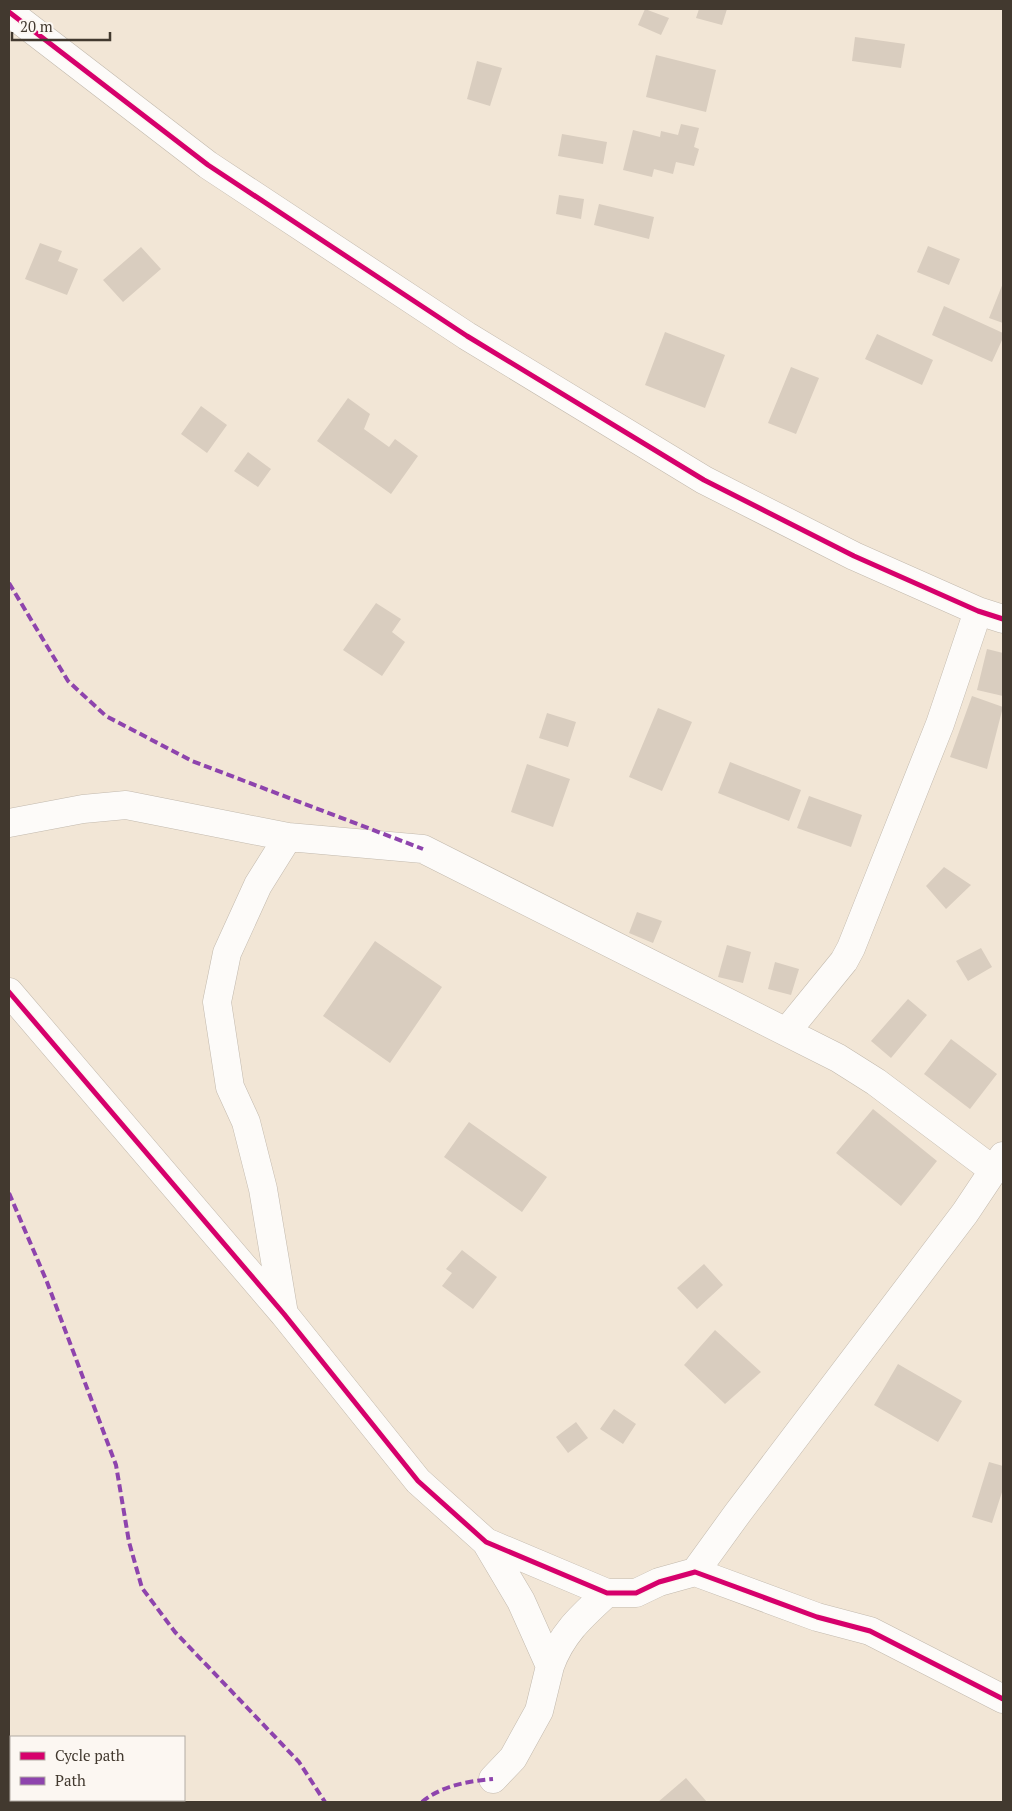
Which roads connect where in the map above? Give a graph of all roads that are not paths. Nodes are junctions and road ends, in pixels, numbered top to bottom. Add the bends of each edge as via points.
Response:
1 (9, 12) edge
2 (978, 611) junction
3 (1003, 619) edge
4 (9, 823) edge
5 (288, 838) junction
6 (9, 992) edge
7 (787, 1031) junction
8 (998, 1163) edge
9 (284, 1314) junction
10 (486, 1542) junction
11 (696, 1572) junction
12 (606, 1593) junction
13 (550, 1666) junction
14 (1003, 1699) edge
15 (493, 1778) dead end

1 - 2 street via 208,165 467,336 704,480 854,556
2 - 3 street
2 - 7 street via 940,724 851,948
4 - 5 street via 126,805
5 - 7 street via 423,849 693,987
5 - 9 street via 258,885 231,945 217,1002 230,1086 246,1122 264,1189
6 - 9 street
7 - 8 street via 838,1058
8 - 11 street via 965,1213
9 - 10 street via 418,1481
10 - 12 street
10 - 13 street via 521,1600
11 - 12 street via 636,1593
11 - 14 street via 817,1616 870,1631
12 - 13 street via 575,1622 558,1645
13 - 15 street via 539,1711 513,1758

